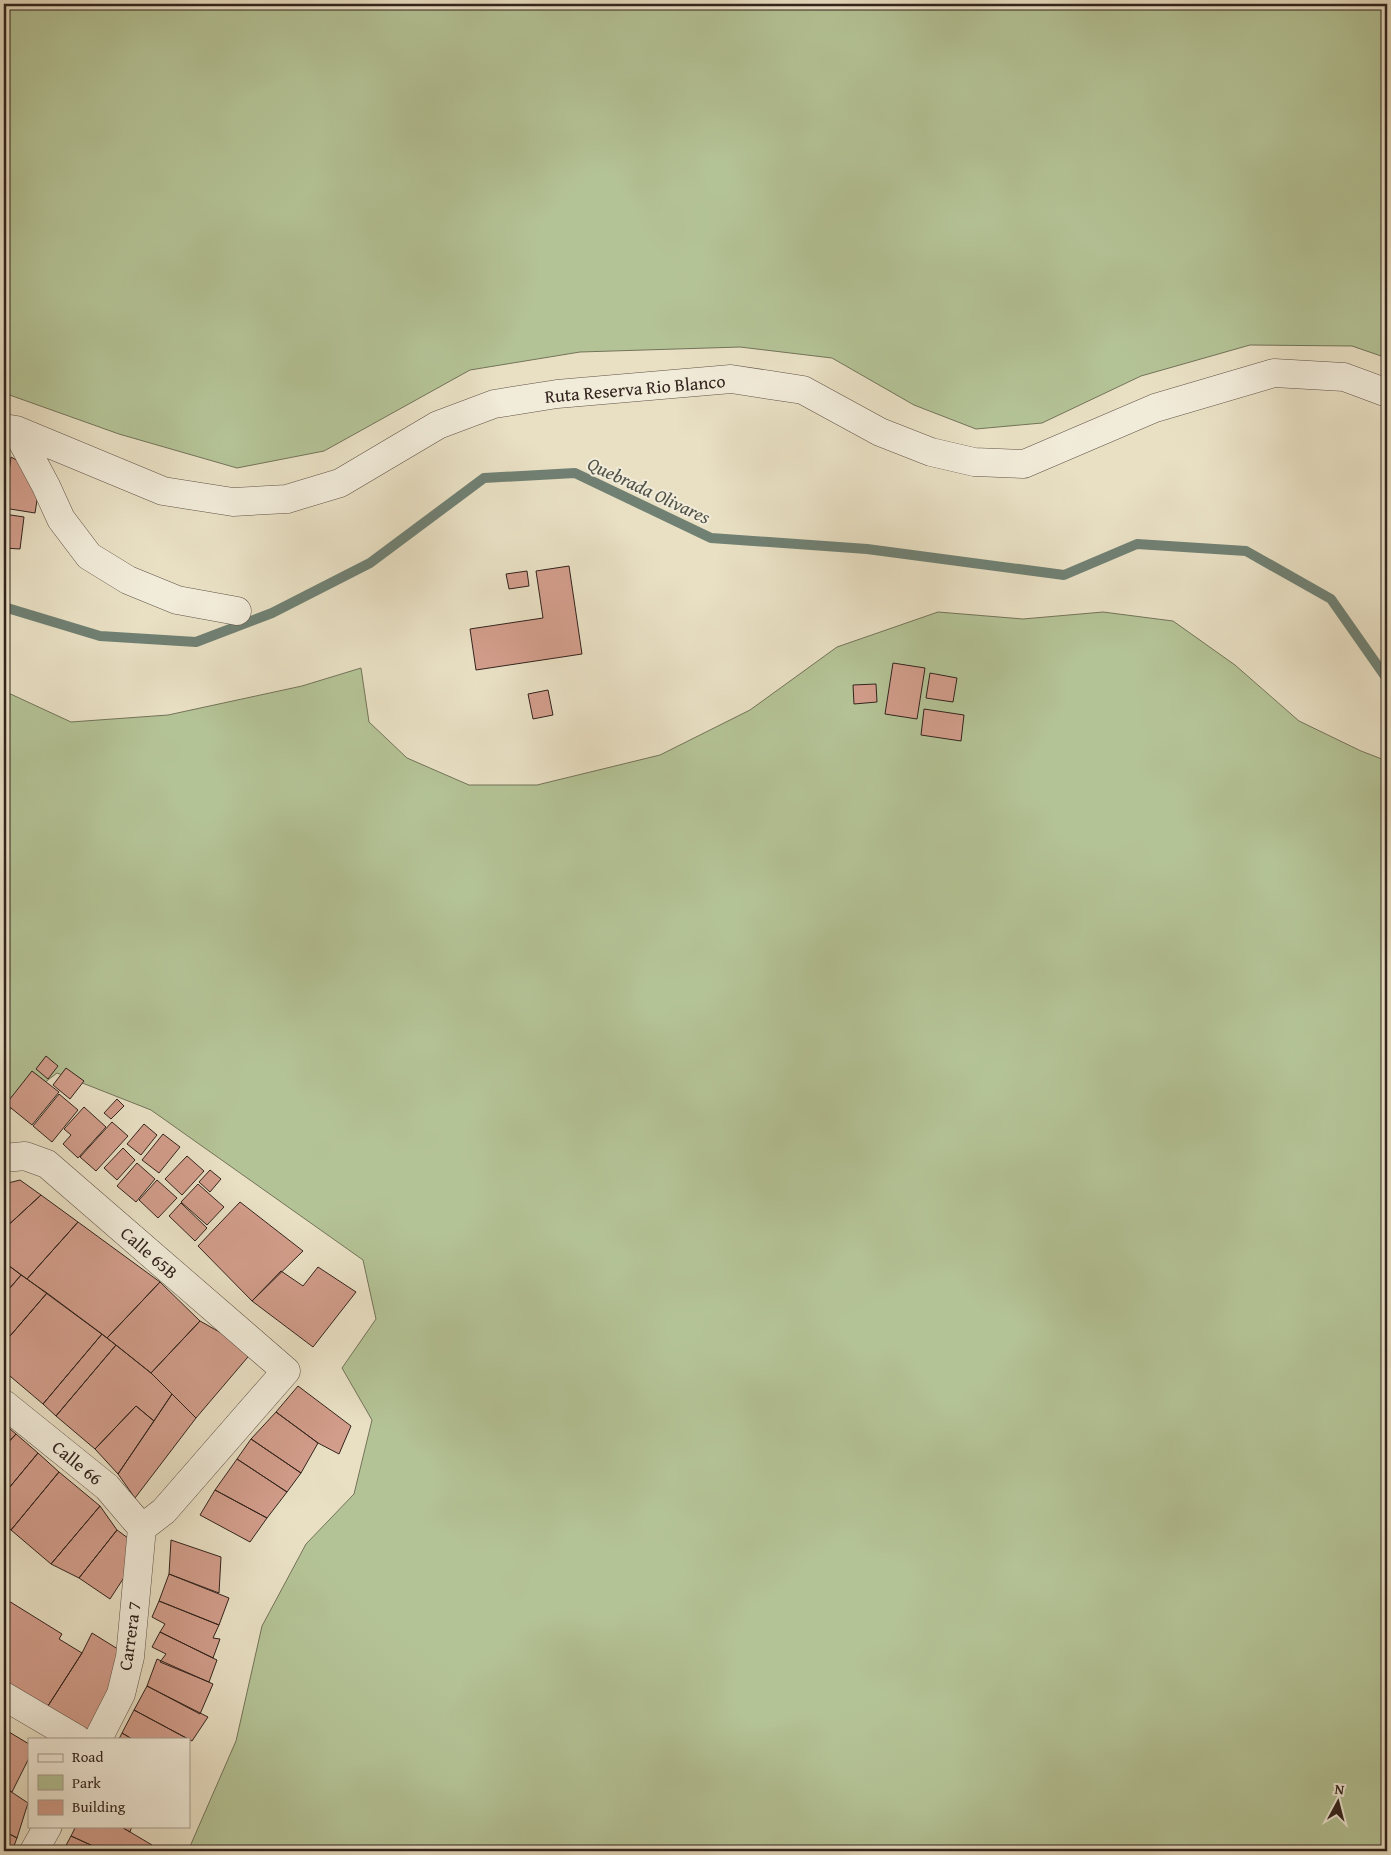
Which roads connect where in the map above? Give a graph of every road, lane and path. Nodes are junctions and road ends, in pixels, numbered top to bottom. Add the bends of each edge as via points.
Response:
1 (1387, 393) edge
2 (10, 429) edge
3 (237, 612) dead end
4 (4, 1158) edge
5 (4, 1404) edge
6 (142, 1528) junction
7 (4, 1696) edge
8 (75, 1738) edge
9 (98, 1738) edge
10 (47, 1828) edge
11 (34, 1851) edge

1 - 2 street, Ruta Reserva Rio Blanco via 1344,377 1274,373 1155,408 1024,464 974,462 931,452 880,432 803,390 731,380 557,394 494,404 438,425 340,483 287,499 233,502 163,491
2 - 3 street via 46,486 61,519 89,556 128,580 177,600
4 - 6 street, Calle 65B via 25,1156 47,1164 286,1371 164,1511
5 - 6 street, Calle 66 via 107,1487
6 - 9 street, Carrera 7 via 130,1657 120,1694
7 - 8 street
10 - 11 street

